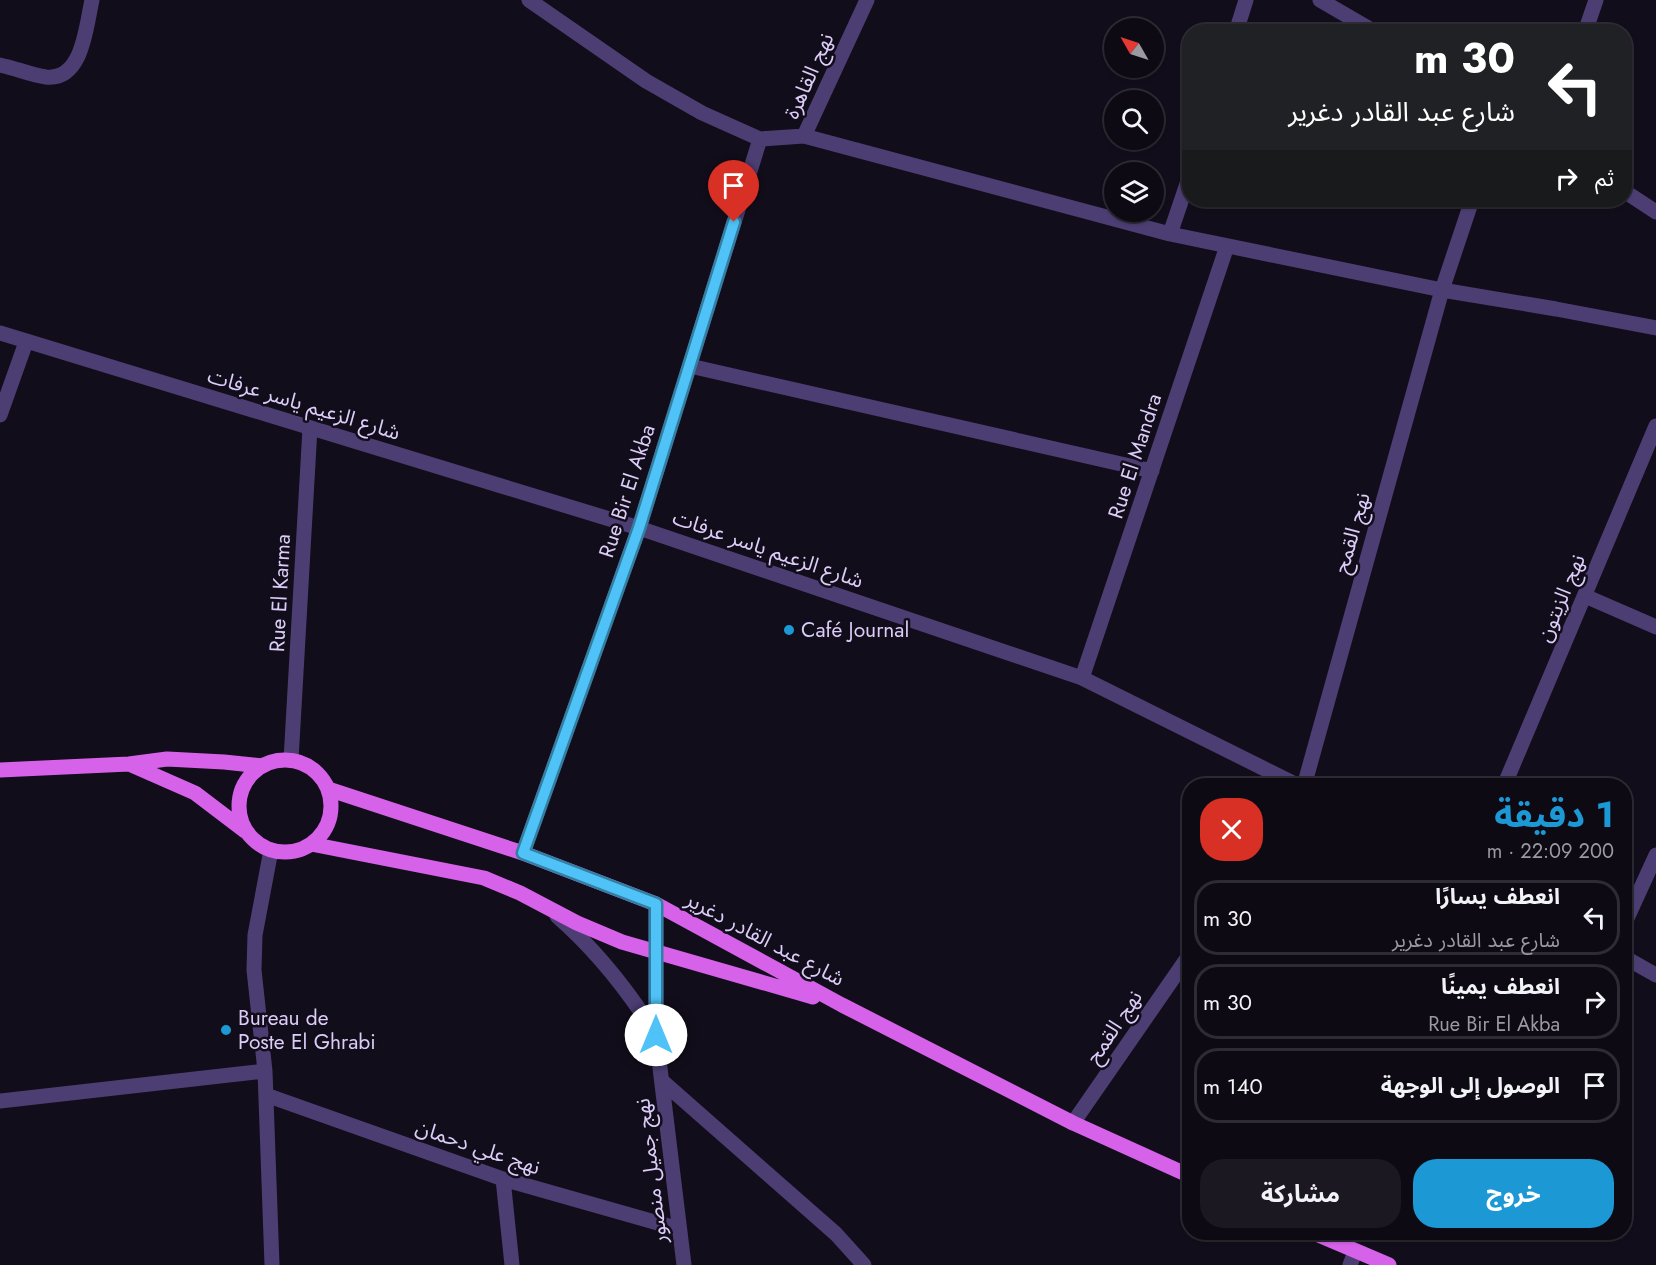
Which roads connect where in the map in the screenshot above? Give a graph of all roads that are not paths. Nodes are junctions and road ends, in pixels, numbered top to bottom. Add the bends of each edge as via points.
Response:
1 (92, 0) edge
2 (529, 0) edge
3 (867, 0) edge
4 (1246, 0) edge
5 (1320, 0) edge
6 (1596, 0) edge
7 (1238, 24) edge
8 (1361, 24) edge
9 (1588, 24) edge
10 (0, 65) edge
11 (804, 136) junction
12 (760, 139) junction
13 (1632, 196) edge
14 (1182, 199) edge
15 (1470, 207) edge
16 (1656, 212) edge
17 (1170, 234) junction
18 (1227, 246) junction
19 (1442, 290) junction
20 (1656, 328) edge
21 (0, 333) edge
22 (26, 342) junction
23 (690, 366) junction
24 (0, 415) edge
25 (1656, 426) edge
26 (310, 428) junction
27 (1152, 471) junction
28 (639, 528) junction
29 (1585, 596) junction
30 (1656, 627) edge
31 (1082, 678) junction
32 (291, 760) junction
33 (129, 764) junction
34 (262, 766) junction
35 (0, 770) edge
36 (1283, 778) edge
37 (1306, 778) edge
38 (1507, 778) edge
39 (328, 789) junction
40 (248, 834) junction
41 (311, 844) junction
42 (271, 850) junction
43 (523, 853) junction
44 (1656, 855) edge
45 (656, 904) junction
46 (1632, 908) edge
47 (550, 910) junction
48 (656, 951) junction
49 (1632, 962) edge
50 (1182, 966) edge
51 (1656, 975) edge
52 (842, 1005) junction
53 (656, 1035) junction
54 (265, 1071) junction
55 (662, 1081) junction
56 (266, 1095) junction
57 (0, 1101) edge
58 (1073, 1123) junction
59 (1182, 1172) edge
60 (504, 1179) junction
61 (679, 1229) junction
62 (1325, 1240) edge
63 (1353, 1258) edge
64 (272, 1265) edge
65 (512, 1265) edge
66 (684, 1265) edge
67 (864, 1265) edge
68 (1389, 1265) edge

1 - 10 street via 77,62 63,74 48,77
2 - 12 street via 646,81 702,113
3 - 11 street, نهج القاهرة
4 - 7 street
5 - 8 street
6 - 9 street
11 - 12 street
11 - 17 street
12 - 23 street, Rue Bir El Akba
13 - 16 street
14 - 17 street
15 - 19 street, نهج القمح
17 - 18 street
18 - 19 street
18 - 27 street, Rue El Mandra
19 - 20 street
19 - 37 street, نهج القمح
21 - 22 street, شارع الزعيم ياسر عرفات
22 - 24 street
22 - 26 street, شارع الزعيم ياسر عرفات
23 - 27 street
23 - 28 street, Rue Bir El Akba
25 - 29 street, نهج الزيتون
26 - 28 street, شارع الزعيم ياسر عرفات
26 - 32 street, Rue El Karma
27 - 31 street, Rue El Mandra
28 - 31 street, شارع الزعيم ياسر عرفات
28 - 43 street, Rue Bir El Akba
29 - 30 street
29 - 38 street, نهج الزيتون
31 - 36 street, شارع الزعيم ياسر عرفات
32 - 34 main road via 276,760
32 - 39 main road via 307,765
33 - 34 main road via 167,759
33 - 35 main road
33 - 40 main road via 195,793
34 - 40 main road via 247,779 240,797 240,817
39 - 41 main road via 331,810 325,829
39 - 43 main road, شارع عبد القادر دغرير
40 - 42 main road
41 - 42 main road via 299,850
41 - 47 main road, شارع عبد القادر دغرير via 484,878
42 - 54 street via 255,935 254,970
43 - 45 main road, شارع عبد القادر دغرير
44 - 46 street
45 - 48 street, نهج جميل منصور
45 - 52 main road, شارع عبد القادر دغرير
47 - 48 main road, شارع عبد القادر دغرير via 622,942
47 - 53 street via 609,968
48 - 52 main road, شارع عبد القادر دغرير
48 - 53 street, نهج جميل منصور
49 - 51 street
50 - 58 street, نهج القمح
52 - 58 main road, شارع عبد القادر دغرير
53 - 55 street, نهج جميل منصور
54 - 56 street
54 - 57 street
55 - 61 street, نهج جميل منصور
55 - 67 street via 836,1234
56 - 60 street, نهج علي دحمان
56 - 64 street
58 - 59 main road, شارع عبد القادر دغرير
60 - 61 street, نهج علي دحمان
60 - 65 street
61 - 66 street, نهج جميل منصور
62 - 63 main road
63 - 68 main road

